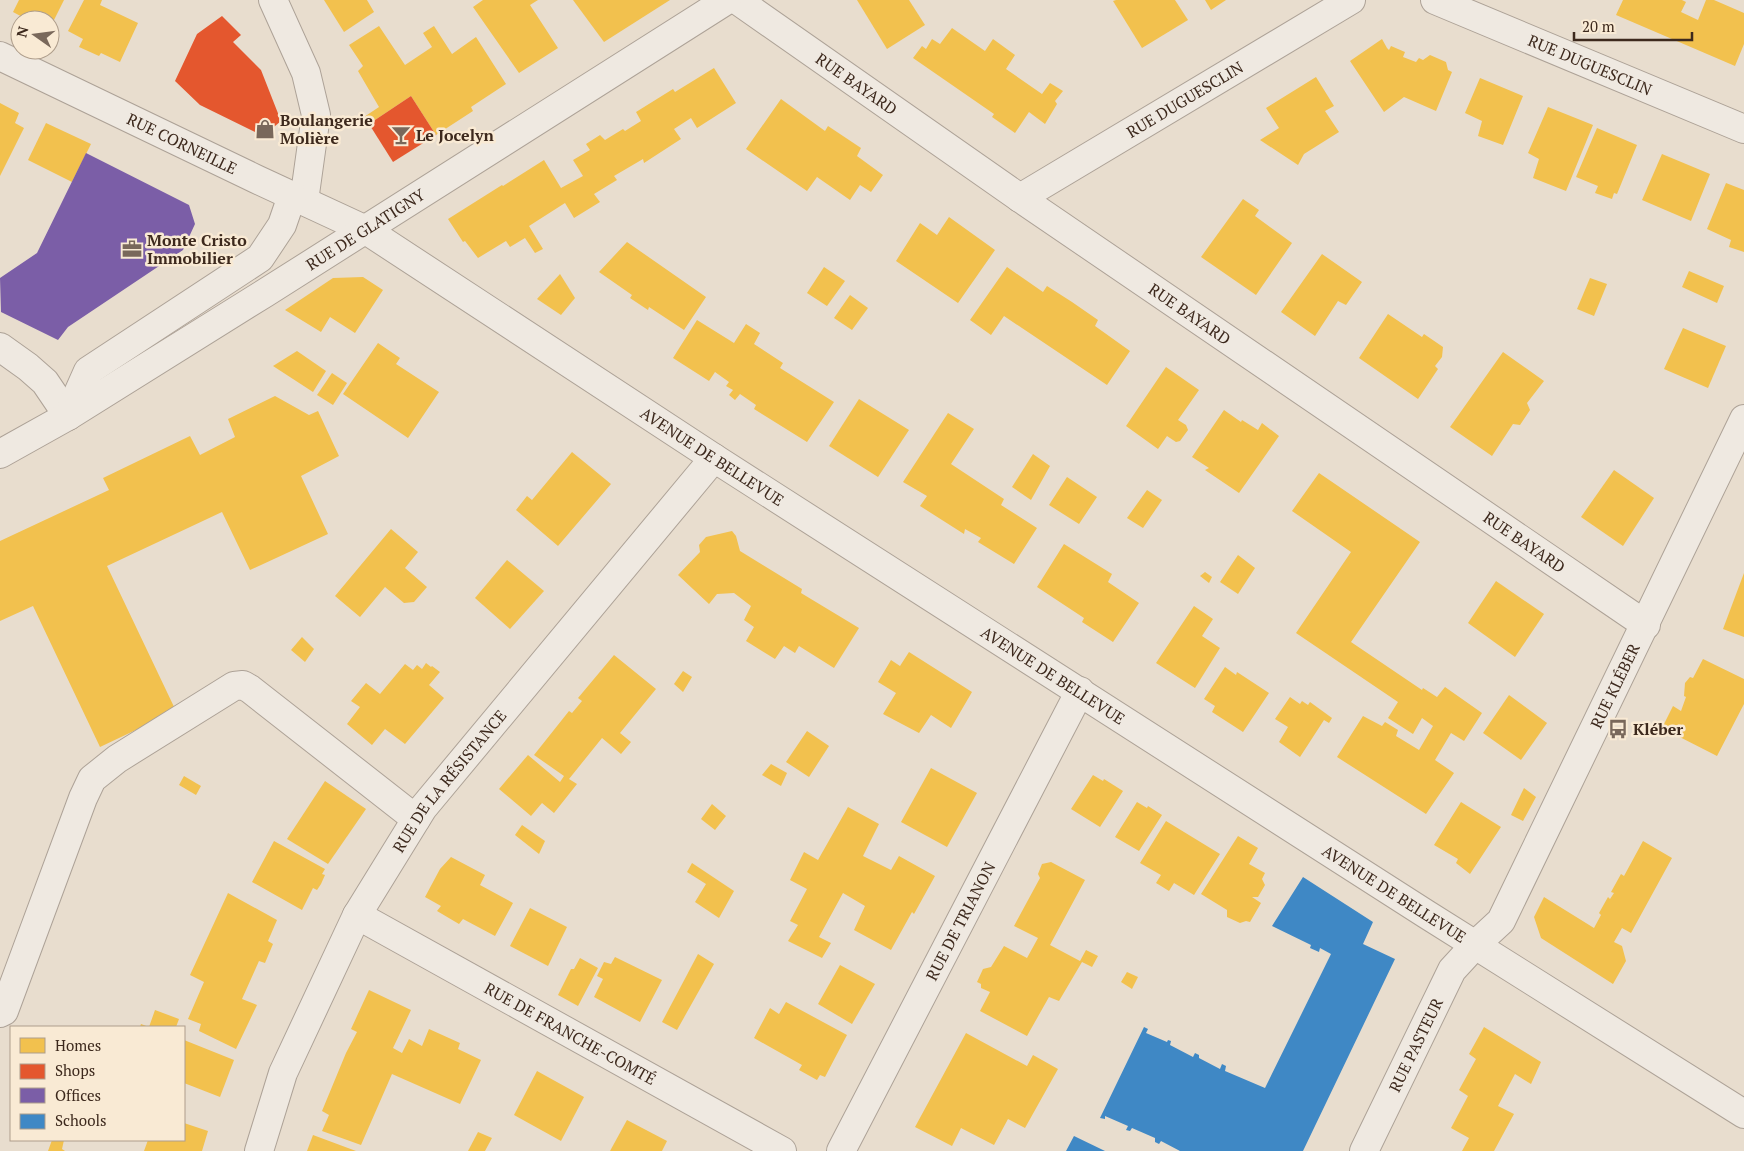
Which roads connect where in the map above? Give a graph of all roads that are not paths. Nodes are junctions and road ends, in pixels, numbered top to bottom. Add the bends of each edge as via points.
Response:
1 (273, 0) edge
2 (727, 0) edge
3 (737, 0) edge
4 (1351, 0) edge
5 (1435, 0) edge
6 (0, 56) edge
7 (1744, 129) edge
8 (298, 198) junction
9 (1020, 198) junction
10 (366, 230) junction
11 (260, 258) junction
12 (311, 264) junction
13 (0, 347) edge
14 (68, 416) junction
15 (1744, 419) edge
16 (0, 454) edge
17 (714, 458) junction
18 (1646, 625) junction
19 (1080, 691) junction
20 (416, 820) junction
21 (357, 915) junction
22 (1475, 944) junction
23 (0, 1013) edge
24 (1744, 1114) edge
25 (259, 1151) edge
26 (782, 1151) edge
27 (841, 1151) edge
28 (1364, 1151) edge

1 - 8 street via 306,73 316,115
2 - 10 street, RUE DE GLATIGNY
3 - 9 street, RUE BAYARD
4 - 9 street, RUE DUGUESCLIN
5 - 7 street, RUE DUGUESCLIN
6 - 8 street, RUE CORNEILLE
8 - 10 street, RUE CORNEILLE
8 - 11 street
9 - 18 street, RUE BAYARD
10 - 12 street, RUE DE GLATIGNY
10 - 17 street, AVENUE DE BELLEVUE
11 - 12 street
11 - 14 street via 88,371
12 - 14 street, RUE DE GLATIGNY
13 - 14 street via 45,382
14 - 16 street, RUE DE GLATIGNY
15 - 18 street, RUE KLÉBER
17 - 19 street, AVENUE DE BELLEVUE
17 - 20 street, RUE DE LA RÉSISTANCE
18 - 22 street, RUE KLÉBER via 1501,921
19 - 22 street, AVENUE DE BELLEVUE
19 - 27 street, RUE DE TRIANON
20 - 21 street, RUE DE LA RÉSISTANCE
20 - 23 street via 250,689 243,685 234,686 117,759 92,780 4,1011
21 - 25 street, RUE DE LA RÉSISTANCE via 283,1073
21 - 26 street, RUE DE FRANCHE-COMTÉ
22 - 24 street, AVENUE DE BELLEVUE
22 - 28 street, RUE PASTEUR via 1452,970

